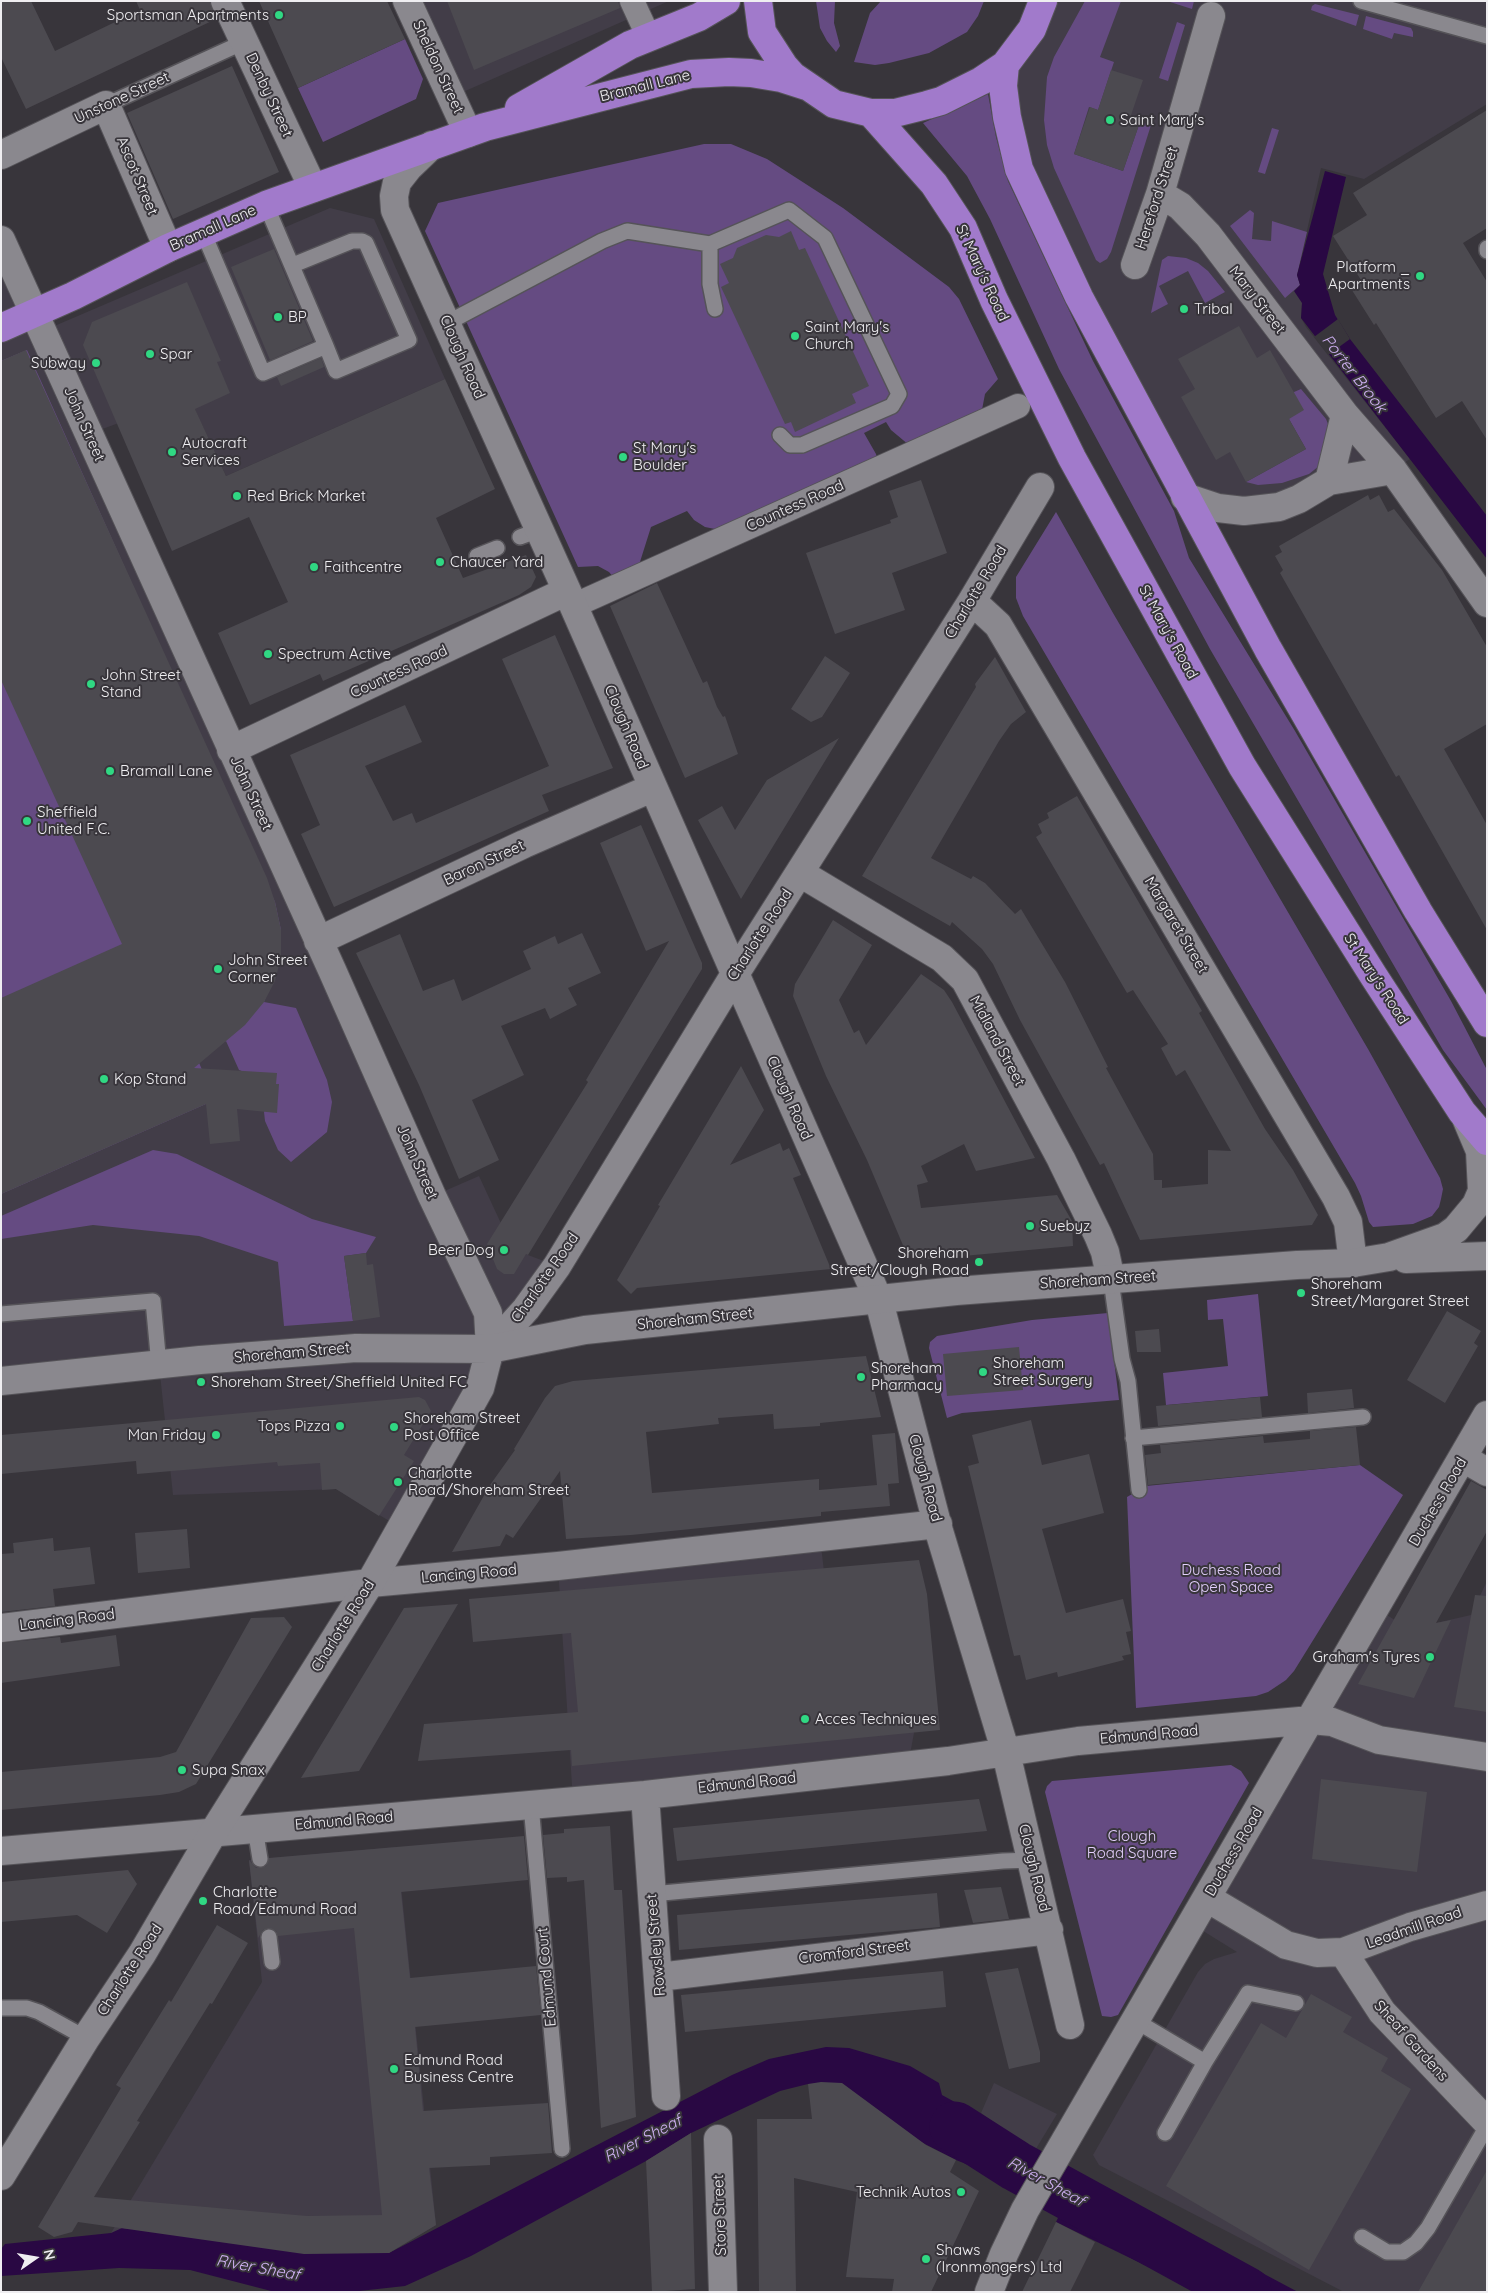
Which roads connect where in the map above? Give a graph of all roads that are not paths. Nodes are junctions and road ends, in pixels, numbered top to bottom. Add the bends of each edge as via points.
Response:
1 (225, 1) edge
2 (408, 1) edge
3 (632, 1) edge
4 (726, 1) edge
5 (758, 1) edge
6 (1043, 1) edge
7 (1361, 1) edge
8 (1213, 8) edge
9 (644, 27) dead end
10 (1487, 36) edge
11 (244, 42) junction
12 (1005, 65) junction
13 (806, 86) junction
14 (106, 105) junction
15 (871, 113) junction
16 (476, 130) junction
17 (432, 145) junction
18 (1, 155) edge
19 (313, 188) junction
20 (1160, 194) junction
21 (266, 205) junction
22 (395, 210) joint
23 (203, 232) junction
24 (1, 240) edge
25 (710, 244) junction
26 (168, 248) junction
27 (292, 265) junction
28 (1135, 265) dead end
29 (715, 309) dead end
30 (35, 313) junction
31 (447, 323) junction
32 (1, 328) edge
33 (326, 346) junction
34 (1018, 406) dead end
35 (1345, 415) junction
36 (780, 435) dead end
37 (1393, 470) junction
38 (1329, 480) junction
39 (1040, 487) dead end
40 (1185, 497) junction
41 (497, 548) dead end
42 (477, 556) dead end
43 (570, 599) junction
44 (972, 601) junction
45 (1487, 603) edge
46 (231, 750) junction
47 (652, 788) junction
48 (800, 873) junction
49 (318, 941) junction
50 (735, 974) junction
51 (1487, 1023) edge
52 (1462, 1112) junction
53 (1487, 1142) edge
54 (1487, 1256) edge
55 (1389, 1257) junction
56 (1353, 1263) junction
57 (1112, 1280) junction
58 (879, 1301) junction
59 (1, 1314) edge
60 (490, 1348) junction
61 (159, 1365) junction
62 (1, 1381) edge
63 (1487, 1415) edge
64 (1363, 1417) dead end
65 (1133, 1438) junction
66 (1463, 1458) junction
67 (1487, 1472) edge
68 (1138, 1490) dead end
69 (938, 1524) junction
70 (370, 1583) junction
71 (1, 1628) edge
72 (1311, 1720) junction
73 (1006, 1753) junction
74 (1487, 1757) edge
75 (645, 1795) junction
76 (531, 1805) junction
77 (255, 1828) junction
78 (214, 1833) junction
79 (1, 1851) edge
80 (260, 1859) dead end
81 (1032, 1860) junction
82 (652, 1894) junction
83 (1207, 1898) junction
84 (1487, 1905) edge
85 (1049, 1930) junction
86 (269, 1937) dead end
87 (1343, 1952) junction
88 (272, 1962) dead end
89 (659, 1977) junction
90 (1296, 2003) dead end
91 (1, 2008) edge
92 (1136, 2021) junction
93 (1070, 2025) dead end
94 (86, 2038) junction
95 (1206, 2062) junction
96 (666, 2096) dead end
97 (1487, 2122) edge
98 (1487, 2126) edge
99 (1165, 2133) dead end
100 (718, 2139) dead end
101 (562, 2148) dead end
102 (1, 2176) edge
103 (1362, 2237) dead end
104 (723, 2292) edge
105 (989, 2292) edge

1 - 11 street, Denby Street
2 - 16 street, Sheldon Street
3 - 9 street
4 - 16 highway, Bramall Lane via 699,17 630,45
5 - 13 highway via 762,32 784,66
6 - 12 highway via 1032,29
7 - 10 lane
8 - 20 street, Hereford Street
11 - 14 lane, Unstone Street
11 - 19 street, Denby Street
12 - 15 highway via 941,101 895,112
12 - 40 highway via 1006,109 1019,168 1079,297
13 - 15 highway via 834,104
13 - 16 highway, Bramall Lane via 751,73 691,74
14 - 18 street, Unstone Street
14 - 26 street, Ascot Street
15 - 52 highway, St Mary's Road via 934,184 963,228 998,309 1072,458 1242,766
16 - 17 highway, Bramall Lane
17 - 19 highway, Bramall Lane
17 - 22 street, Bramall Lane via 397,182
19 - 21 highway, Bramall Lane
20 - 28 street, Hereford Street
20 - 35 street, Mary Street via 1180,206 1208,235
21 - 23 highway, Bramall Lane
21 - 27 lane
22 - 31 street, Clough Road
23 - 26 highway, Bramall Lane
23 - 33 lane via 262,373
24 - 30 street, John Street
25 - 29 lane via 710,284
25 - 31 lane via 627,231
25 - 36 lane via 789,210 826,238 899,394 892,406 802,445 790,445
26 - 30 highway, Bramall Lane
27 - 33 lane
27 - 33 lane via 352,241 366,243 408,340 336,371
30 - 32 highway, Bramall Lane
30 - 46 street, John Street
31 - 43 street, Clough Road via 530,533
34 - 43 street, Countess Road
35 - 37 street, Mary Street
35 - 38 street
37 - 38 street
37 - 45 street, Mary Street
38 - 40 street via 1285,504 1260,510 1218,508
39 - 44 street, Charlotte Road
40 - 51 highway via 1268,650 1418,911
41 - 42 lane
43 - 46 street, Countess Road via 408,668
43 - 47 street, Clough Road
44 - 48 street, Charlotte Road
44 - 56 street, Margaret Street via 998,625 1336,1197 1348,1222
46 - 49 street, John Street
47 - 49 street, Baron Street
47 - 50 street, Clough Road
48 - 50 street, Charlotte Road
48 - 57 street, Midland Street via 942,958 965,980 1098,1235 1106,1252
49 - 60 street, John Street via 488,1314
50 - 58 street, Clough Road
50 - 60 street, Charlotte Road via 581,1226 526,1309
52 - 53 highway, St Mary's Road
52 - 55 street, Shoreham Street via 1480,1151 1482,1191 1476,1205 1456,1229 1445,1236
54 - 55 street, Shoreham Street
55 - 56 street, Shoreham Street
56 - 57 street, Shoreham Street
57 - 58 street, Shoreham Street
57 - 65 lane via 1128,1381
58 - 60 street, Shoreham Street via 585,1330
58 - 69 street, Clough Road
59 - 61 lane via 153,1301
60 - 61 street, Shoreham Street via 356,1348
60 - 70 street, Charlotte Road via 480,1388
61 - 62 street, Shoreham Street
63 - 66 street, Duchess Road
64 - 65 lane
65 - 68 lane
66 - 67 street
66 - 72 street, Duchess Road
69 - 70 street, Lancing Road via 558,1566
69 - 73 street, Clough Road
70 - 71 street, Lancing Road
70 - 78 street, Charlotte Road
72 - 73 street, Edmund Road via 1078,1740
72 - 74 street, Edmund Road via 1332,1722 1379,1740
72 - 83 street, Duchess Road
73 - 75 street, Edmund Road
73 - 81 street, Clough Road
75 - 76 street, Edmund Road
75 - 82 street, Rowsley Street
76 - 77 street, Edmund Road
76 - 101 lane, Edmund Court
77 - 78 street, Edmund Road
77 - 80 lane
78 - 79 street, Edmund Road
78 - 94 street, Charlotte Road via 142,1954
81 - 82 lane
81 - 85 street, Clough Road
82 - 89 street, Rowsley Street
83 - 87 street via 1286,1944 1317,1953
83 - 92 street, Duchess Road
84 - 87 street, Leadmill Road via 1410,1927
85 - 89 street, Cromford Street
85 - 93 street, Clough Road
86 - 88 lane
87 - 97 street, Sheaf Gardens via 1382,2012
89 - 96 street, Rowsley Street
90 - 95 lane via 1248,1993
91 - 94 lane via 27,2008 39,2012
92 - 95 lane
92 - 105 street, Duchess Road via 1024,2210
94 - 102 street, Charlotte Road
95 - 99 lane
98 - 103 lane via 1416,2243 1403,2252 1387,2252
100 - 104 street, Store Street

